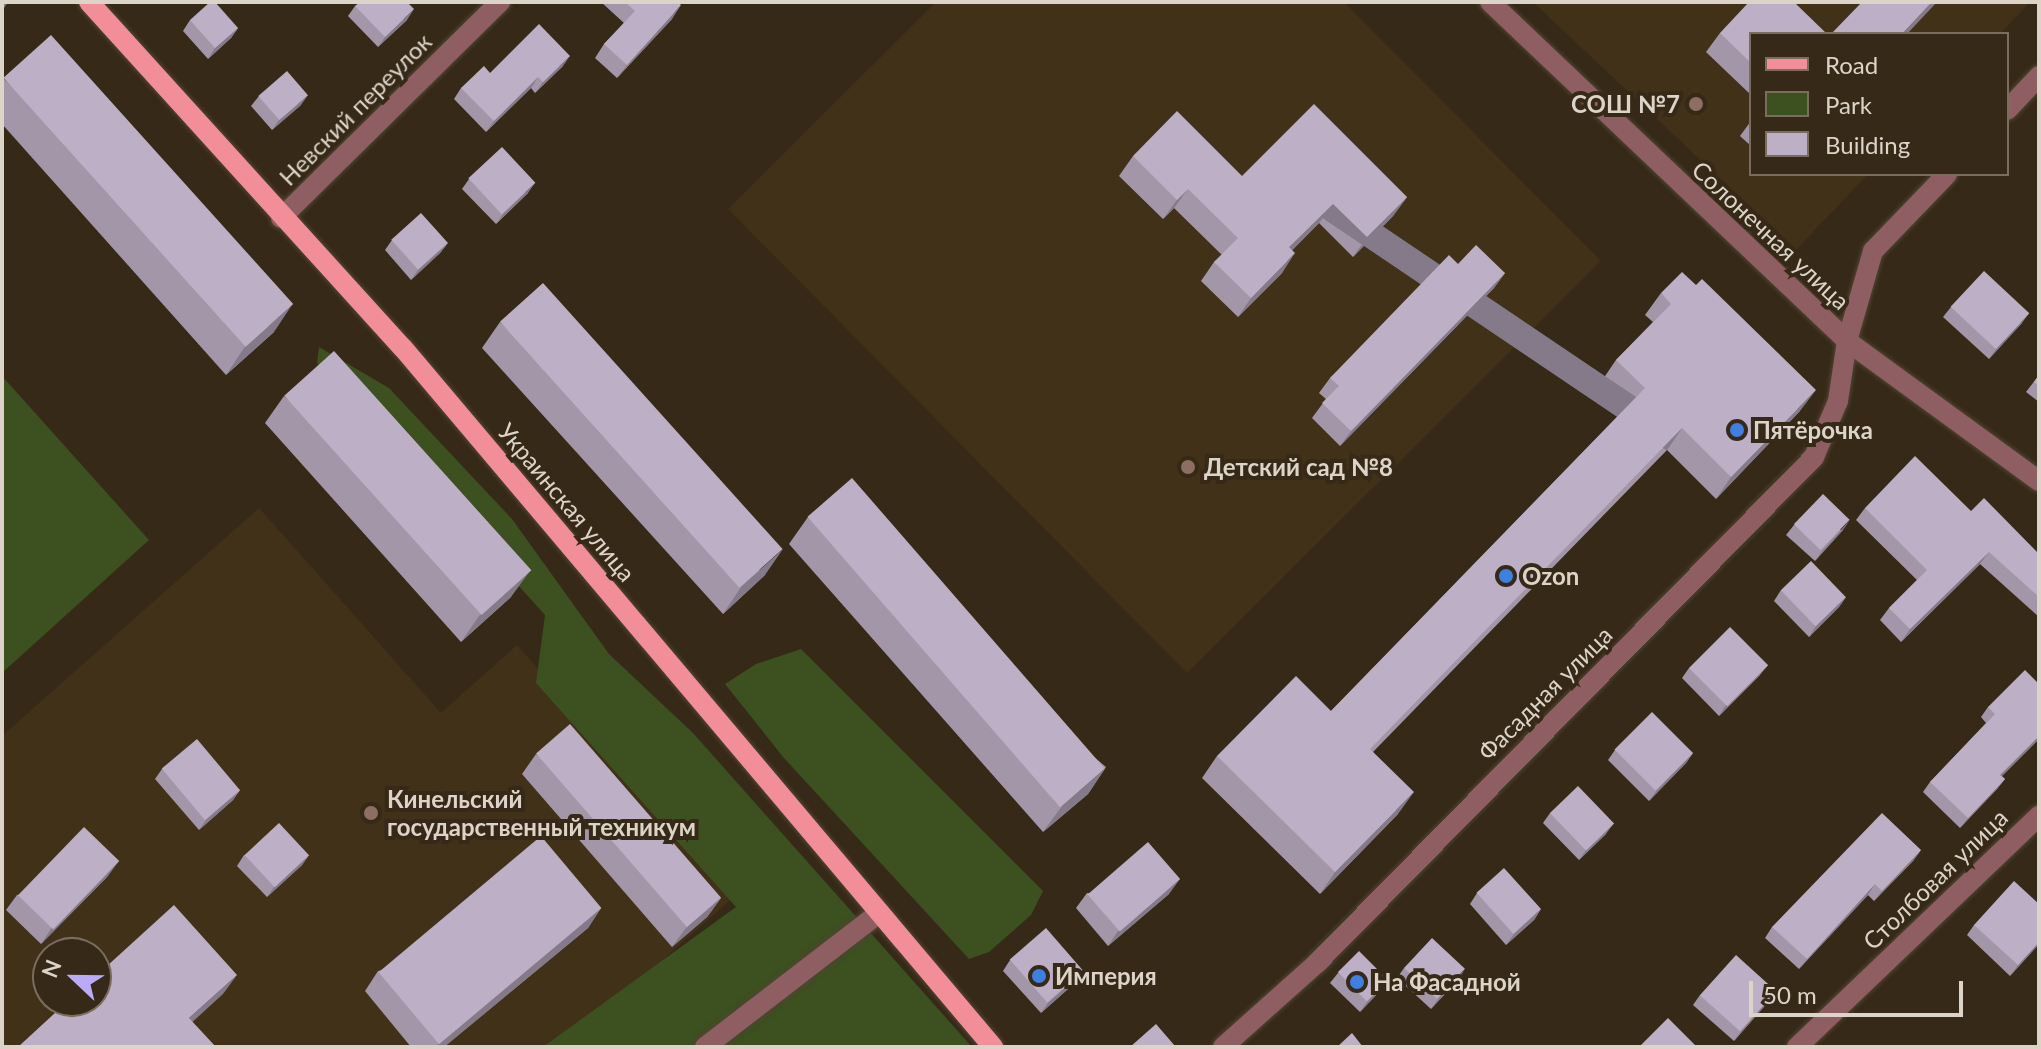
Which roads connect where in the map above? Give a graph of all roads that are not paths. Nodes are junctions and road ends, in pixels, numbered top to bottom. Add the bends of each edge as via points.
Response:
1 (89, 2) edge
2 (500, 2) edge
3 (1490, 2) edge
4 (2039, 76) edge
5 (2009, 108) edge
6 (1945, 176) edge
7 (281, 218) junction
8 (1847, 341) junction
9 (2039, 481) edge
10 (2039, 816) edge
11 (879, 913) junction
12 (705, 1047) edge
13 (993, 1047) edge
14 (1223, 1047) edge
15 (1797, 1047) edge

1 - 7 main road, Украинская улица
2 - 7 street, Невский переулок
3 - 8 street, Солонечная улица
4 - 5 street
6 - 8 street, Фасадная улица via 1873,251
7 - 11 main road, Украинская улица via 403,348
8 - 9 street, Солонечная улица
8 - 14 street, Фасадная улица via 1838,401 1814,457 1317,963
10 - 15 street, Столбовая улица
11 - 12 street
11 - 13 main road, Украинская улица

